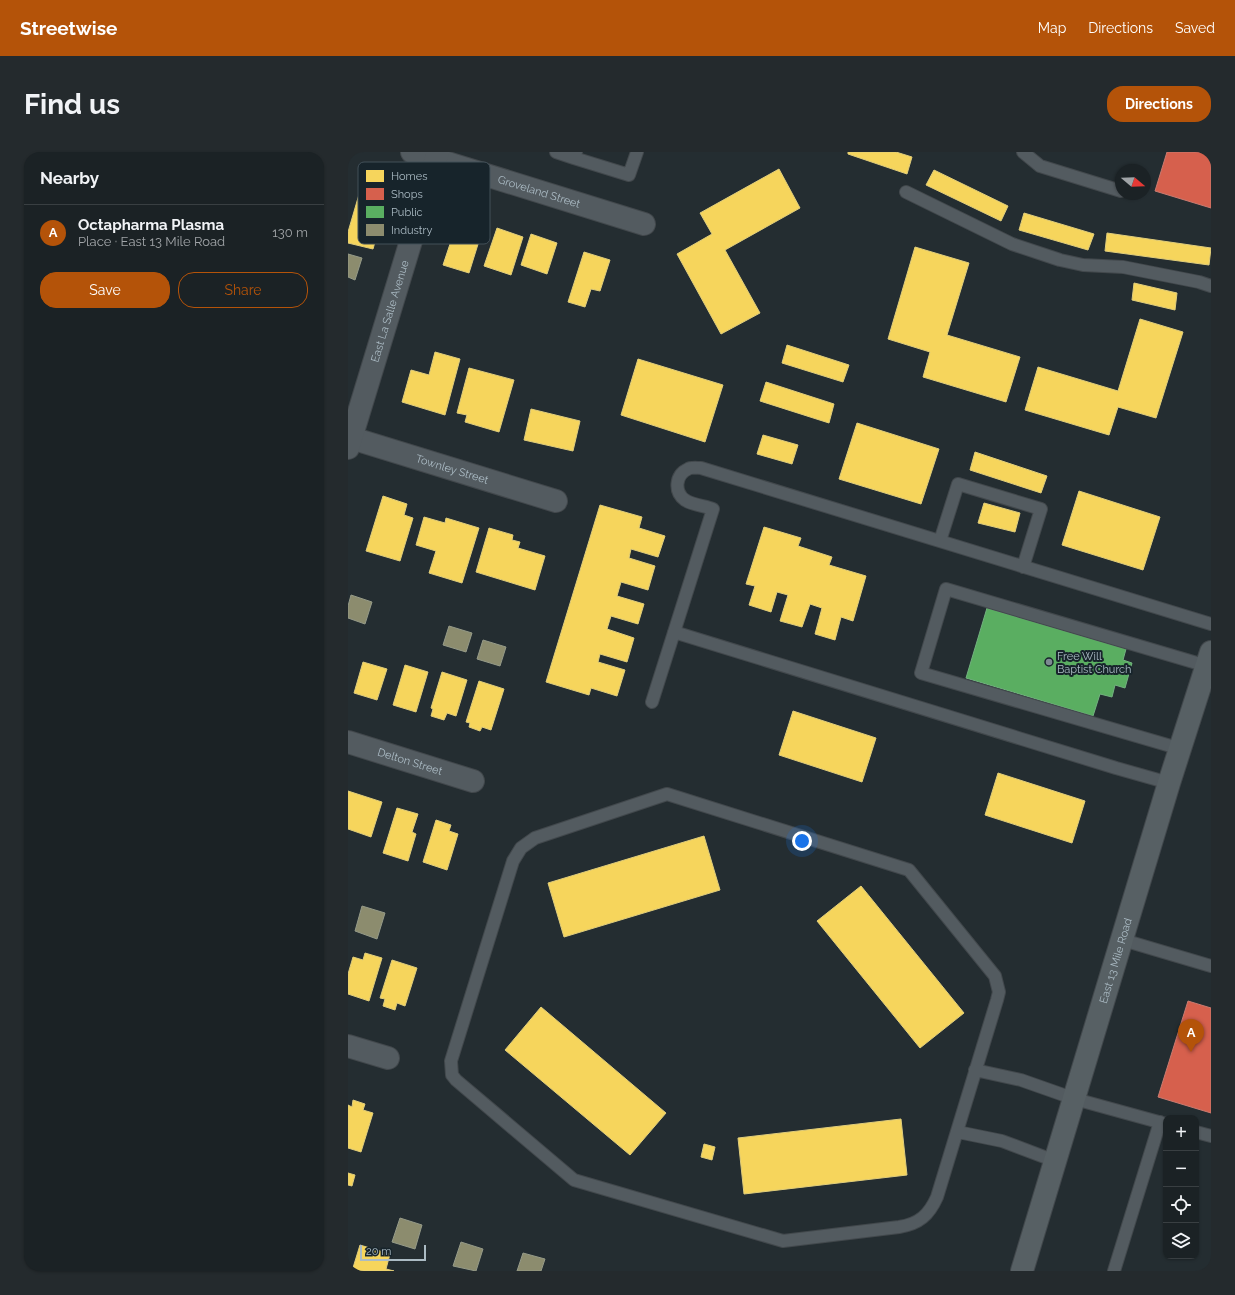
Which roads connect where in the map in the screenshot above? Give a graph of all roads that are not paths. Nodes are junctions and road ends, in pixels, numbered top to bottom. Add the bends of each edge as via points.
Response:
1 (412, 152) edge
2 (556, 152) edge
3 (637, 152) edge
4 (1023, 152) edge
5 (575, 155) edge
6 (437, 156) edge
7 (455, 162) edge
8 (490, 173) edge
9 (1115, 189) edge
10 (906, 192) dead end
11 (644, 224) dead end
12 (410, 244) edge
13 (1211, 286) edge
14 (349, 441) edge
15 (556, 501) dead end
16 (940, 541) junction
17 (1023, 567) junction
18 (1211, 624) edge
19 (674, 632) junction
20 (1209, 659) edge
21 (652, 702) dead end
22 (348, 742) edge
23 (1181, 749) junction
24 (473, 781) dead end
25 (1169, 783) junction
26 (1123, 940) junction
27 (1211, 966) edge
28 (348, 1046) edge
29 (388, 1058) dead end
30 (975, 1070) junction
31 (1075, 1099) junction
32 (1163, 1123) edge
33 (958, 1132) junction
34 (1199, 1133) edge
35 (1211, 1136) edge
36 (1055, 1161) junction
37 (1022, 1271) edge
38 (1114, 1271) edge

1 - 6 street, Groveland Street
2 - 5 lane
3 - 5 lane via 629,175
4 - 9 lane via 1040,166
6 - 7 street, Groveland Street
8 - 11 street, Groveland Street
10 - 13 lane via 1012,244 1054,258 1083,265 1123,267
12 - 14 street, East La Salle Avenue
14 - 15 street, Townley Street
16 - 17 lane
16 - 17 lane via 958,484 1041,510
16 - 19 lane via 701,468 689,468 678,480 677,488 680,495 686,500 713,509
17 - 18 lane
19 - 21 lane
19 - 25 lane
20 - 23 main road, East 13 Mile Road
20 - 23 lane via 946,589 921,673
22 - 24 street, Delton Street
23 - 25 main road, East 13 Mile Road
25 - 26 main road, East 13 Mile Road
26 - 27 lane
26 - 31 main road, East 13 Mile Road
28 - 29 street
30 - 31 lane via 1021,1080
30 - 33 lane
30 - 33 lane via 997,1000 998,983 909,870 667,794 535,838 521,848 513,861 450,1068 456,1080 574,1180 783,1241 915,1223 932,1208
31 - 32 lane
31 - 36 main road, East 13 Mile Road
32 - 38 lane
33 - 36 lane via 1002,1141
34 - 35 lane
36 - 37 main road, East 13 Mile Road

